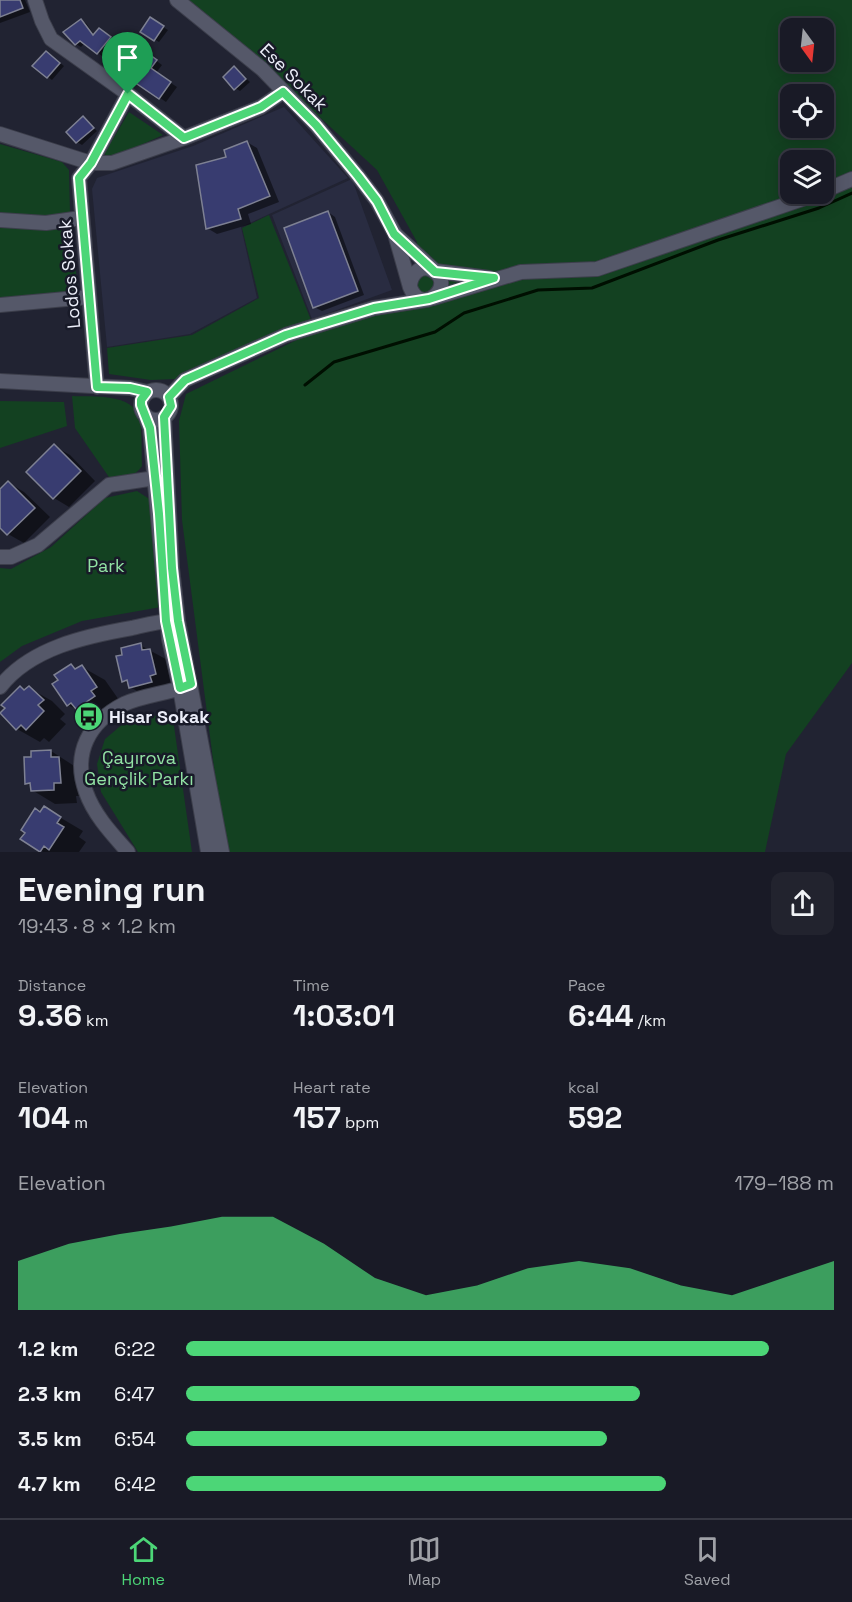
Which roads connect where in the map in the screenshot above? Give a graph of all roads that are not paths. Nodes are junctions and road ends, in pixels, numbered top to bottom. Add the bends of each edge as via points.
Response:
1 (35, 0) edge
2 (177, 0) edge
3 (283, 92) junction
4 (128, 94) junction
5 (0, 134) edge
6 (184, 138) junction
7 (91, 163) junction
8 (852, 179) edge
9 (834, 187) edge
10 (788, 204) edge
11 (81, 218) junction
12 (0, 220) edge
13 (394, 234) junction
14 (435, 272) junction
15 (494, 278) junction
16 (410, 287) junction
17 (88, 297) junction
18 (429, 299) junction
19 (0, 305) edge
20 (374, 308) junction
21 (0, 381) edge
22 (97, 387) junction
23 (147, 392) junction
24 (169, 397) junction
25 (145, 415) junction
26 (164, 417) junction
27 (155, 478) junction
28 (0, 557) edge
29 (172, 621) junction
30 (185, 686) junction
31 (0, 687) edge
32 (128, 852) edge
33 (208, 852) edge
34 (222, 852) edge

1 - 4 street via 51,39
2 - 3 street, Ese Sokak via 245,54
3 - 6 street via 261,107
3 - 13 street, Ese Sokak via 358,176
4 - 6 street
4 - 7 street, Lodos Sokak
5 - 7 street
6 - 7 street via 112,163
7 - 11 street, Lodos Sokak via 79,178
8 - 9 street
10 - 15 street via 597,269 521,272
11 - 12 street via 46,223
11 - 17 street, Lodos Sokak
13 - 14 street
13 - 16 street, Ese Sokak
14 - 15 street
14 - 16 street via 425,268 415,272
14 - 18 street via 439,275 440,291
15 - 18 street
16 - 18 street via 414,294
16 - 20 street
17 - 19 street
17 - 22 street, Lodos Sokak
18 - 20 street
20 - 24 street via 286,335 185,380
21 - 22 street
22 - 23 street
23 - 24 street via 161,391
23 - 25 street via 141,400
24 - 26 street via 171,406
25 - 26 street via 153,419
25 - 27 street
26 - 29 street
27 - 28 street via 109,485 38,545 10,557
27 - 29 street
29 - 30 street
29 - 31 street via 95,635 47,651 9,676
30 - 32 street via 125,704 99,720 84,741 82,767 86,792 104,825
30 - 33 street
30 - 34 street

